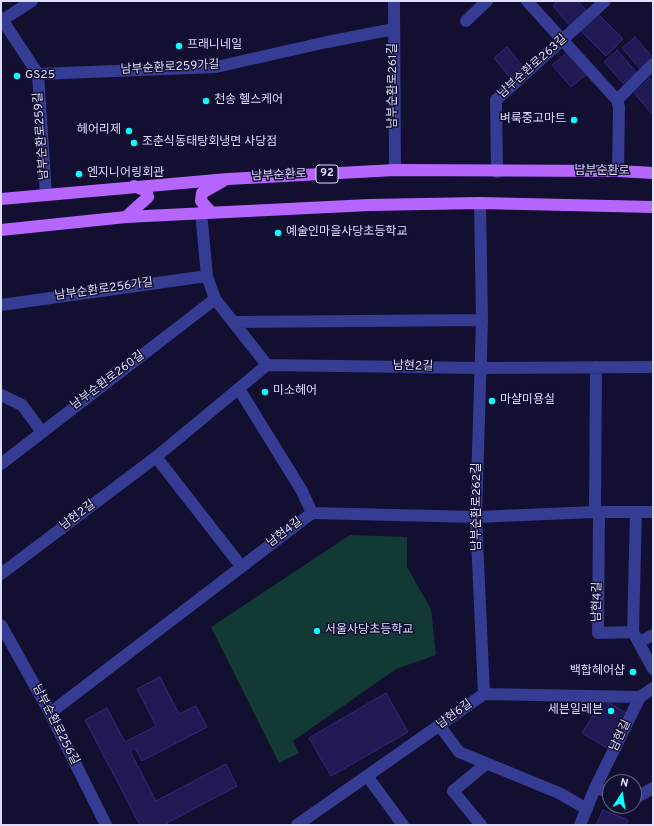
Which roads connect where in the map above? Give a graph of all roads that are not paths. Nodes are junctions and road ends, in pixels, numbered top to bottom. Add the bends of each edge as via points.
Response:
1 (32, 1) edge
2 (394, 1) edge
3 (487, 1) edge
4 (527, 1) edge
5 (605, 1) edge
6 (2, 19) edge
7 (466, 21) dead end
8 (394, 29) junction
9 (563, 41) junction
10 (653, 64) edge
11 (38, 74) junction
12 (617, 100) junction
13 (395, 170) junction
14 (618, 171) junction
15 (497, 172) junction
16 (653, 173) edge
17 (228, 179) junction
18 (133, 186) junction
19 (46, 194) junction
20 (1, 199) edge
21 (480, 203) junction
22 (653, 207) edge
23 (206, 212) junction
24 (126, 217) junction
25 (1, 230) edge
26 (207, 276) junction
27 (215, 299) junction
28 (1, 305) edge
29 (482, 320) junction
30 (234, 322) junction
31 (267, 365) junction
32 (596, 367) junction
33 (653, 367) edge
34 (480, 368) junction
35 (239, 388) junction
36 (1, 395) edge
37 (42, 432) junction
38 (156, 457) junction
39 (1, 464) edge
40 (597, 512) junction
41 (636, 512) junction
42 (653, 512) edge
43 (312, 513) junction
44 (476, 517) junction
45 (241, 566) junction
46 (1, 574) edge
47 (1, 625) edge
48 (653, 635) edge
49 (636, 637) junction
50 (653, 669) edge
51 (653, 688) edge
52 (484, 694) junction
53 (640, 697) junction
54 (50, 713) junction
55 (440, 726) junction
56 (486, 764) junction
57 (367, 776) junction
58 (595, 788) junction
59 (653, 788) edge
60 (602, 790) edge
61 (642, 794) edge
62 (587, 809) junction
63 (104, 824) edge
64 (297, 825) edge
65 (403, 825) edge
66 (481, 825) edge
67 (580, 825) edge

1 - 6 street
2 - 8 street, 남부순환로261길
3 - 7 street
4 - 9 street
5 - 9 street, 남부순환로263길
6 - 11 street, 남부순환로259길
8 - 11 street, 남부순환로259가길 via 216,67
8 - 13 street, 남부순환로261길
9 - 12 street
9 - 15 street, 남부순환로263길 via 496,100
10 - 12 street
11 - 19 street, 남부순환로259길
12 - 14 street
13 - 15 main road, 남부순환로 / 92
13 - 17 main road, 남부순환로 / 92
14 - 15 main road, 남부순환로 / 92
14 - 16 main road, 남부순환로 / 92
17 - 18 main road, 남부순환로 / 92
17 - 23 main road via 202,193
18 - 19 main road, 남부순환로 / 92
18 - 24 main road via 146,191 148,197
19 - 20 main road, 남부순환로 / 92
21 - 22 main road
21 - 23 main road
21 - 29 street, 남부순환로262길
23 - 24 main road
23 - 26 street
24 - 25 main road
26 - 27 street
26 - 28 street, 남부순환로256가길
27 - 30 street
27 - 37 street, 남부순환로260길
29 - 30 street
29 - 34 street, 남부순환로262길
30 - 31 street
31 - 34 street, 남현2길
31 - 35 street, 남현2길
32 - 33 street, 남현2길
32 - 34 street, 남현2길
32 - 40 street
34 - 44 street, 남부순환로262길
35 - 38 street, 남현2길
35 - 43 street via 302,491
36 - 37 street via 22,405
37 - 39 street, 남부순환로260길
38 - 45 street
38 - 46 street, 남현2길
40 - 41 street, 남현4길
40 - 44 street, 남현4길
40 - 49 street, 남현4길 via 598,633
41 - 42 street, 남현4길
41 - 49 street
43 - 44 street, 남현4길
43 - 45 street, 남현4길
44 - 52 street, 남부순환로262길
45 - 54 street, 남현4길
47 - 54 street, 남부순환로256길
48 - 49 street, 남현4길
49 - 50 street
51 - 53 street, 남현길
52 - 53 street, 남현6길
52 - 55 street, 남현6길
53 - 58 street, 남현길
54 - 63 street, 남부순환로256길
55 - 56 street via 459,752
55 - 57 street, 남현6길
56 - 62 street via 559,793
56 - 66 street via 453,791
57 - 64 street, 남현6길
57 - 65 street
58 - 60 street
58 - 62 street, 남현길
59 - 61 street
62 - 67 street, 남현길

